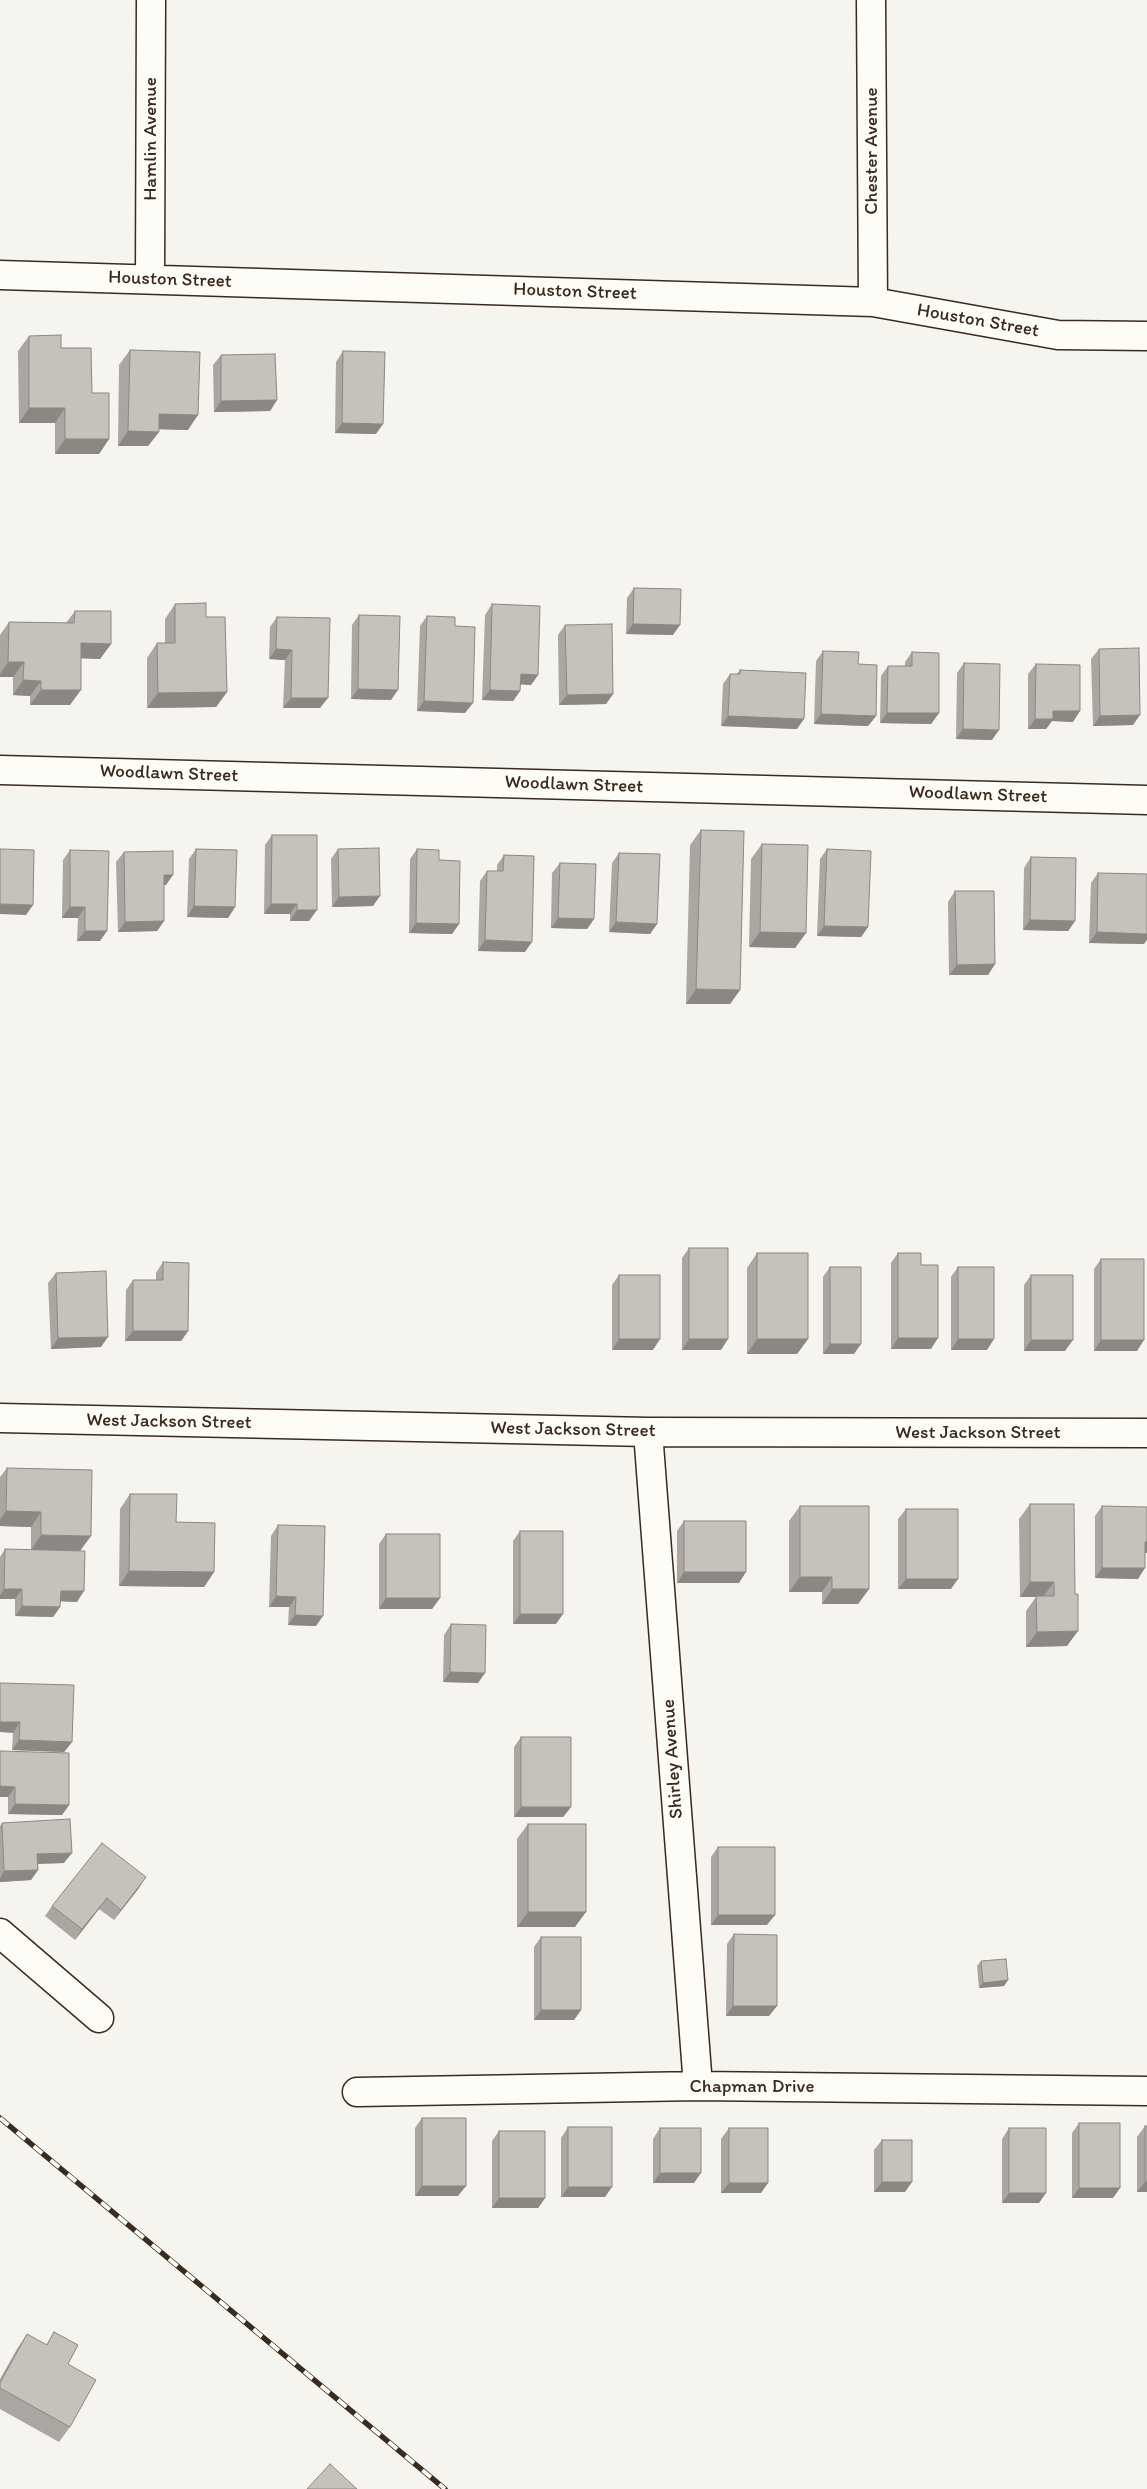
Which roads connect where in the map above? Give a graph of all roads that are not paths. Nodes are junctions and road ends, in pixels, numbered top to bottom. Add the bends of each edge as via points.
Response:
1 (151, 0) edge
2 (871, 0) edge
3 (0, 275) edge
4 (150, 279) junction
5 (873, 302) junction
6 (1147, 336) edge
7 (0, 770) edge
8 (1147, 800) edge
9 (0, 1418) edge
10 (648, 1432) junction
11 (1147, 1433) edge
12 (0, 1933) edge
13 (99, 2018) dead end
14 (698, 2086) junction
15 (1147, 2091) edge
16 (357, 2092) dead end

1 - 4 street, Hamlin Avenue
2 - 5 street, Chester Avenue
3 - 4 street, Houston Street
4 - 5 street, Houston Street
5 - 6 street, Houston Street via 1058,335
7 - 8 street, Woodlawn Street
9 - 10 street, West Jackson Street
10 - 11 street, West Jackson Street
10 - 14 street, Shirley Avenue
12 - 13 street
14 - 15 street, Chapman Drive
14 - 16 street, Chapman Drive

